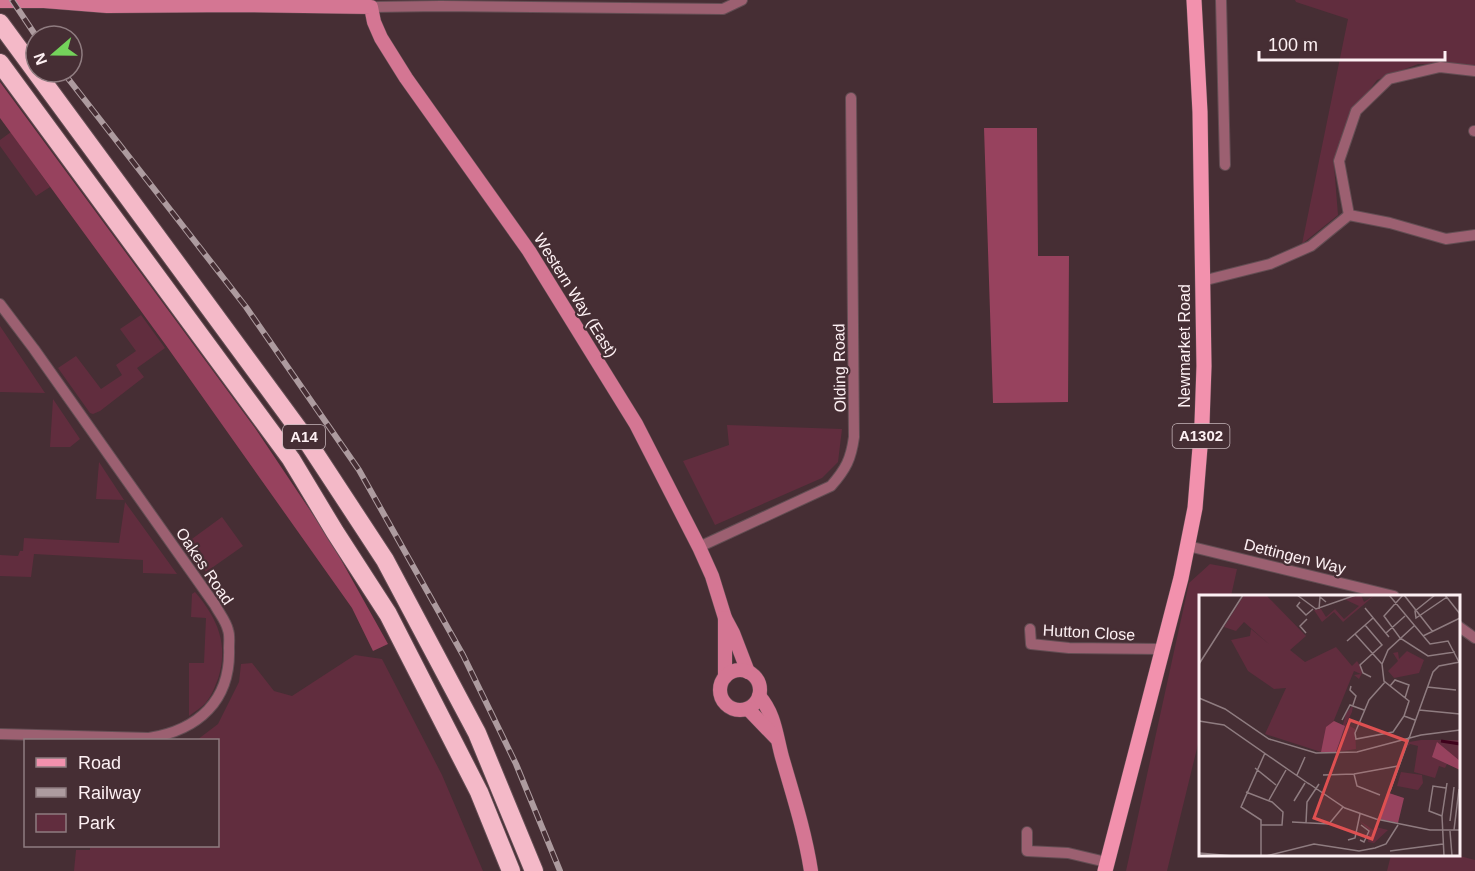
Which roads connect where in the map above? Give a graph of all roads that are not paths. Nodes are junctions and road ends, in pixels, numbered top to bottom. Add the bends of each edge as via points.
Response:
1 (742, 0) edge
2 (1194, 0) edge
3 (1221, 0) edge
4 (0, 1) edge
5 (371, 7) junction
6 (0, 23) edge
7 (0, 63) edge
8 (1475, 70) edge
9 (851, 98) dead end
10 (1225, 165) dead end
11 (1349, 215) junction
12 (1475, 235) edge
13 (1202, 282) junction
14 (0, 304) edge
15 (1188, 546) junction
16 (699, 547) junction
17 (1386, 595) edge
18 (725, 618) junction
19 (1460, 627) edge
20 (1030, 629) dead end
21 (1475, 638) edge
22 (1161, 649) junction
23 (748, 672) junction
24 (725, 677) junction
25 (759, 696) junction
26 (748, 708) junction
27 (0, 734) edge
28 (777, 740) junction
29 (1027, 832) dead end
30 (1104, 868) edge
31 (511, 871) edge
32 (534, 871) edge
33 (811, 871) edge

1 - 5 street via 723,9
2 - 13 main road, Newmarket Road / A1302
3 - 10 street
4 - 5 street via 107,6
5 - 16 street, Western Way (East) via 381,38 406,78 514,229 587,343 636,424
6 - 32 highway, A14 via 305,438 386,560 477,733
7 - 31 highway, A14 via 291,459 393,623 479,792
8 - 11 street via 1440,67 1389,79 1356,111 1339,161
9 - 16 street, Olding Road via 851,458 831,486
11 - 12 street via 1446,239
11 - 13 street via 1311,246 1270,264
13 - 15 main road, Newmarket Road / A1302 via 1202,423
14 - 27 street, Oakes Road via 215,605 228,629 230,659 222,690 210,711 190,726 166,735 149,738
15 - 17 street, Dettingen Way
15 - 22 main road, Newmarket Road / A1302
16 - 18 street, Western Way (East)
18 - 23 street, Western Way (East)
18 - 24 street, Western Way (East)
19 - 21 street
20 - 22 street, Hutton Close via 1030,644
22 - 30 main road, Newmarket Road / A1302
23 - 24 street via 736,671
23 - 25 street via 758,681
24 - 26 street via 720,688 724,702 735,710
25 - 26 street
25 - 28 street via 768,706
26 - 28 street
28 - 33 street via 806,837
29 - 30 street via 1027,851 1068,853

